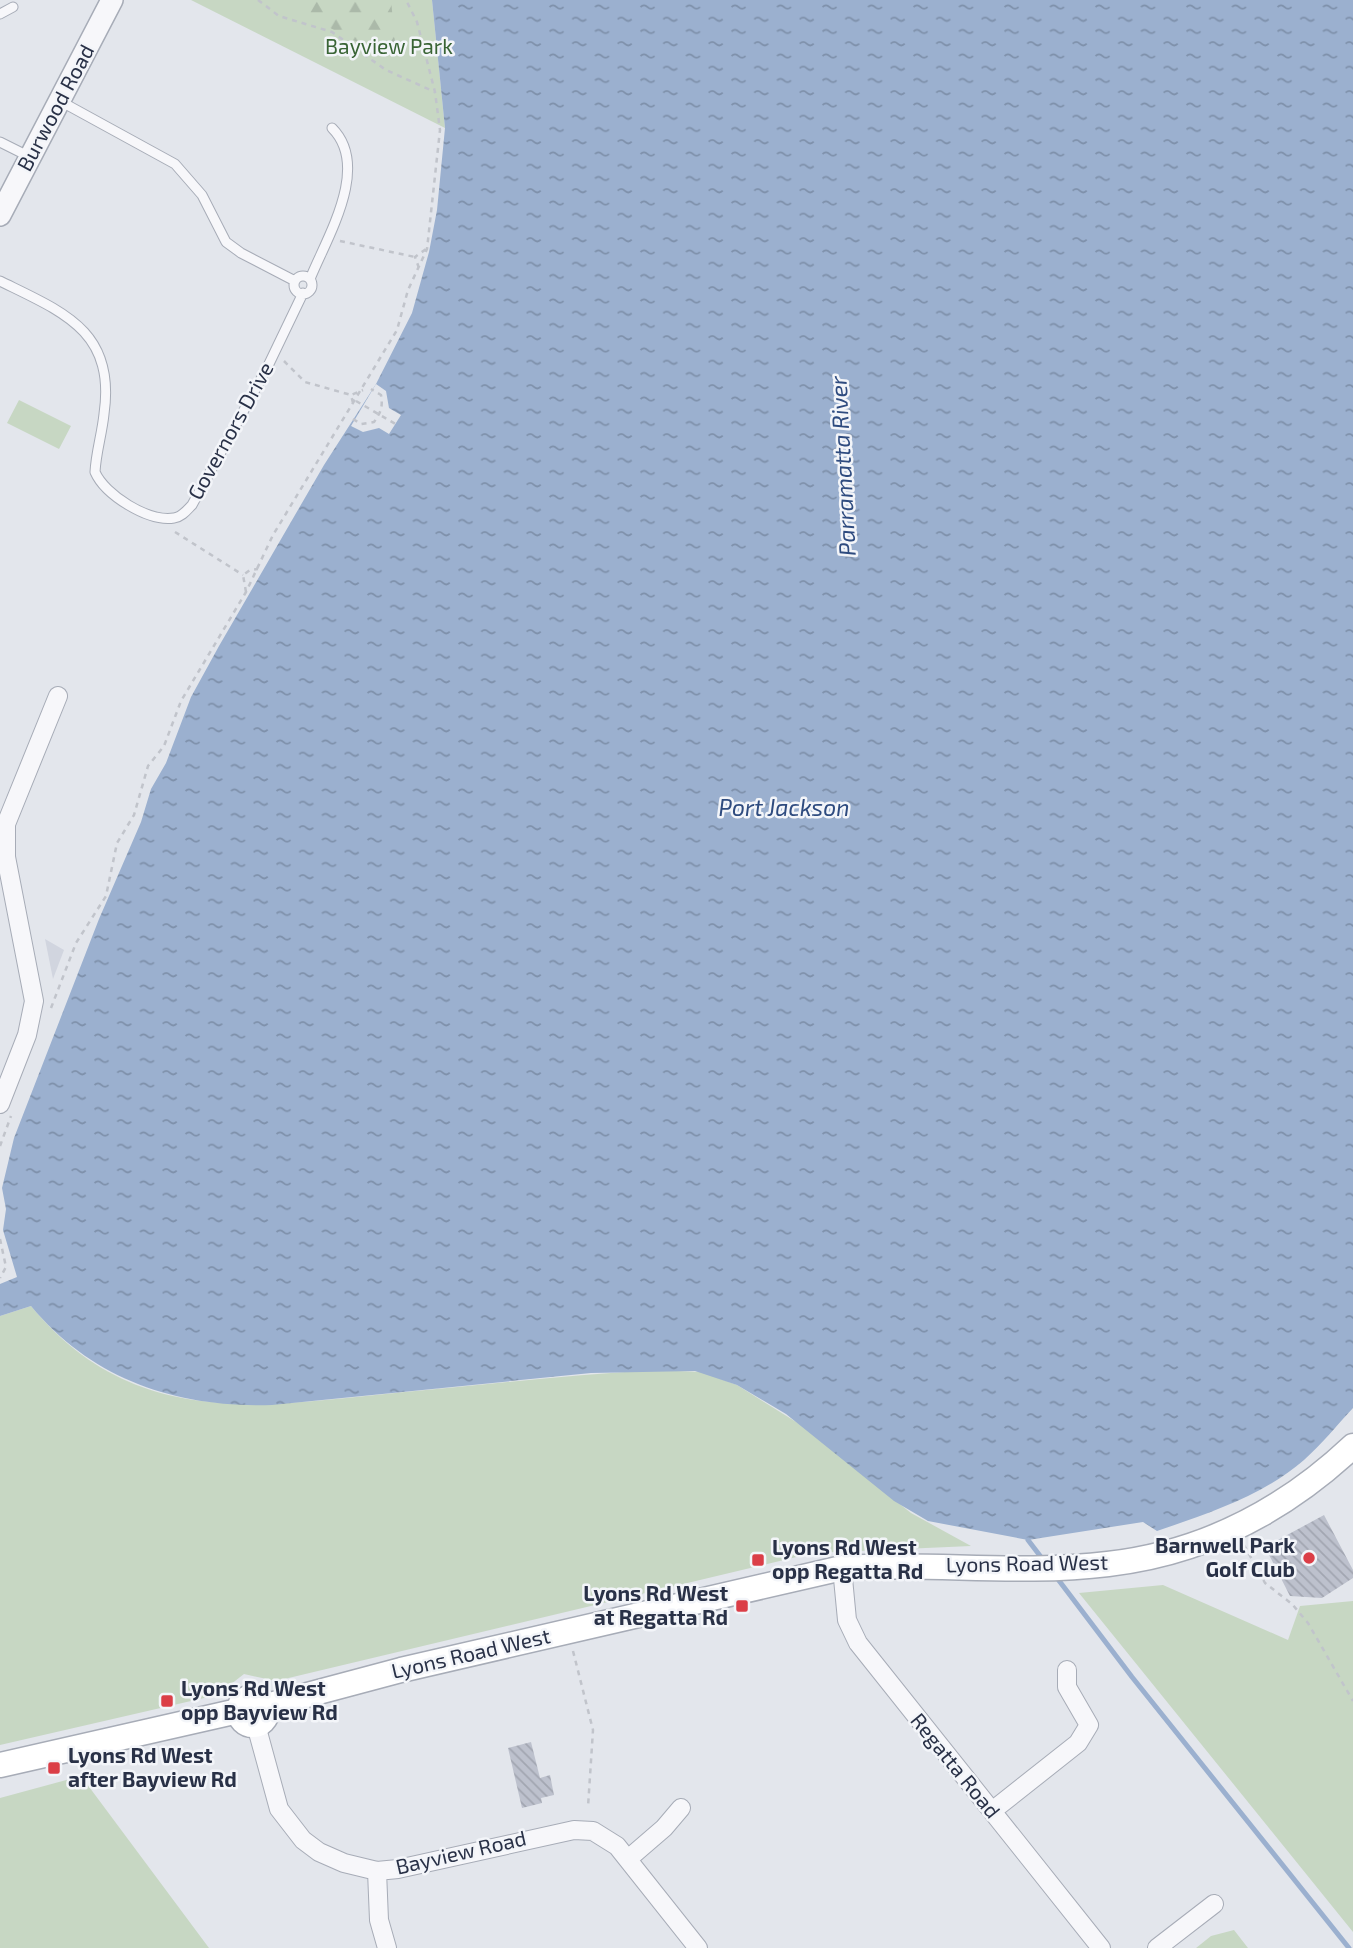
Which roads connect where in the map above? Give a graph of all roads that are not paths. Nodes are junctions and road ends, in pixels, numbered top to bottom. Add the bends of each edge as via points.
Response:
1 (112, 0) edge
2 (13, 7) dead end
3 (0, 14) edge
4 (60, 101) junction
5 (332, 128) dead end
6 (0, 142) edge
7 (30, 157) junction
8 (0, 215) edge
9 (310, 279) junction
10 (0, 281) edge
11 (295, 281) junction
12 (303, 293) junction
13 (58, 696) dead end
14 (3, 823) edge
15 (6, 1108) edge
16 (1353, 1446) edge
17 (842, 1568) junction
18 (1066, 1670) dead end
19 (253, 1714) junction
20 (0, 1765) edge
21 (681, 1808) dead end
22 (992, 1811) junction
23 (628, 1860) junction
24 (377, 1871) junction
25 (1214, 1904) dead end
26 (387, 1948) edge
27 (698, 1948) edge
28 (1101, 1948) edge
29 (1157, 1948) edge

1 - 4 street, Burwood Road
2 - 3 lane
4 - 7 street, Burwood Road
4 - 11 lane via 175,164 202,195 226,242
5 - 9 lane via 343,139 348,166 344,196
6 - 7 lane
7 - 8 street, Burwood Road
9 - 11 lane via 302,276
9 - 12 lane via 312,287
10 - 12 lane, Governors Drive via 77,321 99,349 106,383 95,472 101,486 138,509 174,518 192,505
11 - 12 lane via 296,289
13 - 14 street
14 - 15 street via 5,857 34,1001
16 - 17 main road, Lyons Road West via 1307,1486 1236,1530 1189,1548 1106,1565
17 - 19 main road, Lyons Road West via 427,1664
17 - 22 street, Regatta Road via 847,1620 858,1643
18 - 22 street via 1067,1687 1089,1725 1077,1743
19 - 20 main road, Lyons Road West
19 - 24 street, Bayview Road via 272,1790 291,1827 319,1852
21 - 23 street
22 - 28 street, Regatta Road
23 - 24 street, Bayview Road via 604,1836 586,1829
23 - 27 street, Bayview Road
24 - 26 street via 379,1920
25 - 29 street

